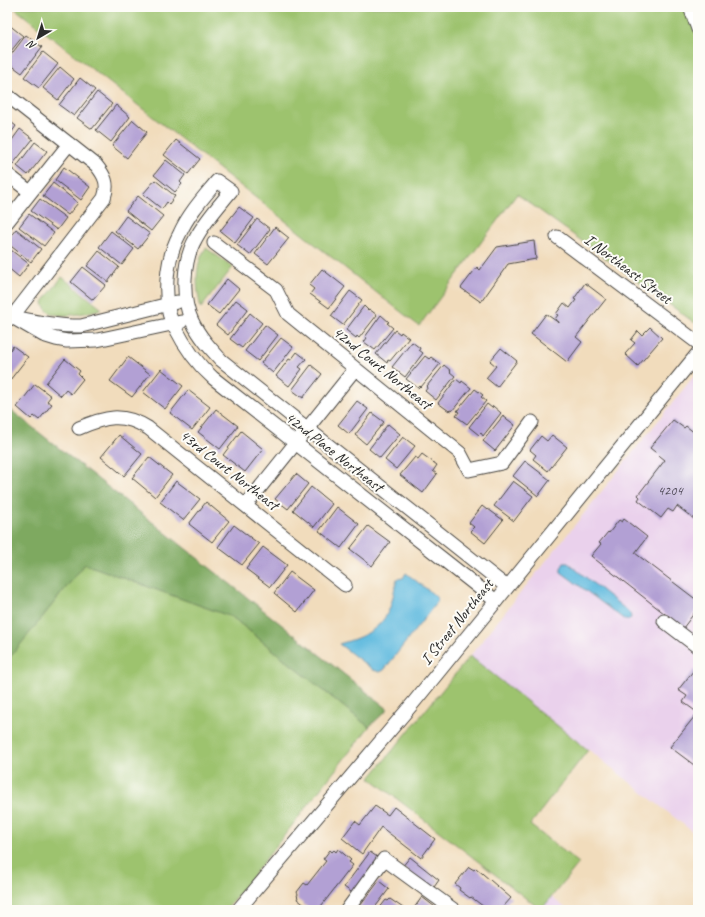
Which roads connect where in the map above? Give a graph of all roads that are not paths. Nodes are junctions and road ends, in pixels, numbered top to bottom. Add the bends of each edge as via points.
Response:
1 (690, 7) edge
2 (698, 29) edge
3 (7, 95) edge
4 (69, 144) junction
5 (7, 174) edge
6 (30, 192) junction
7 (7, 222) edge
8 (557, 237) dead end
9 (214, 243) dead end
10 (188, 309) junction
11 (170, 314) junction
12 (10, 315) edge
13 (698, 343) edge
14 (698, 352) edge
15 (355, 369) junction
16 (532, 422) dead end
17 (79, 428) dead end
18 (307, 429) junction
19 (295, 444) junction
20 (246, 505) junction
21 (345, 585) dead end
22 (507, 587) junction
23 (496, 601) junction
24 (664, 621) dead end
25 (698, 647) edge
26 (238, 910) edge
27 (347, 910) edge
28 (454, 910) edge

1 - 2 street
3 - 4 street
4 - 6 street
4 - 12 street via 104,174 107,184 104,198
5 - 6 street
6 - 7 street
8 - 13 street, I Northeast Street
9 - 15 street, 42nd Court Northeast via 276,290 288,314
10 - 11 street
10 - 11 street
10 - 11 street via 185,272 195,240 230,192 217,181 188,218 172,252 167,284
10 - 18 street, 42nd Place Northeast via 205,342 221,360
11 - 12 street via 72,327
11 - 12 street via 97,340 67,341 43,335
11 - 19 street, 42nd Place Northeast via 188,350 200,367
14 - 22 street, I Street Northeast
15 - 16 street, 42nd Court Northeast via 460,453 469,470 502,463
15 - 18 street
17 - 20 street, 43rd Court Northeast via 100,420 137,421
18 - 19 street
18 - 22 street, 42nd Place Northeast
19 - 20 street
19 - 23 street, 42nd Place Northeast
20 - 21 street, 43rd Court Northeast
22 - 23 street, I Street Northeast
23 - 26 street, I Street Northeast
24 - 25 street
27 - 28 street via 384,860

